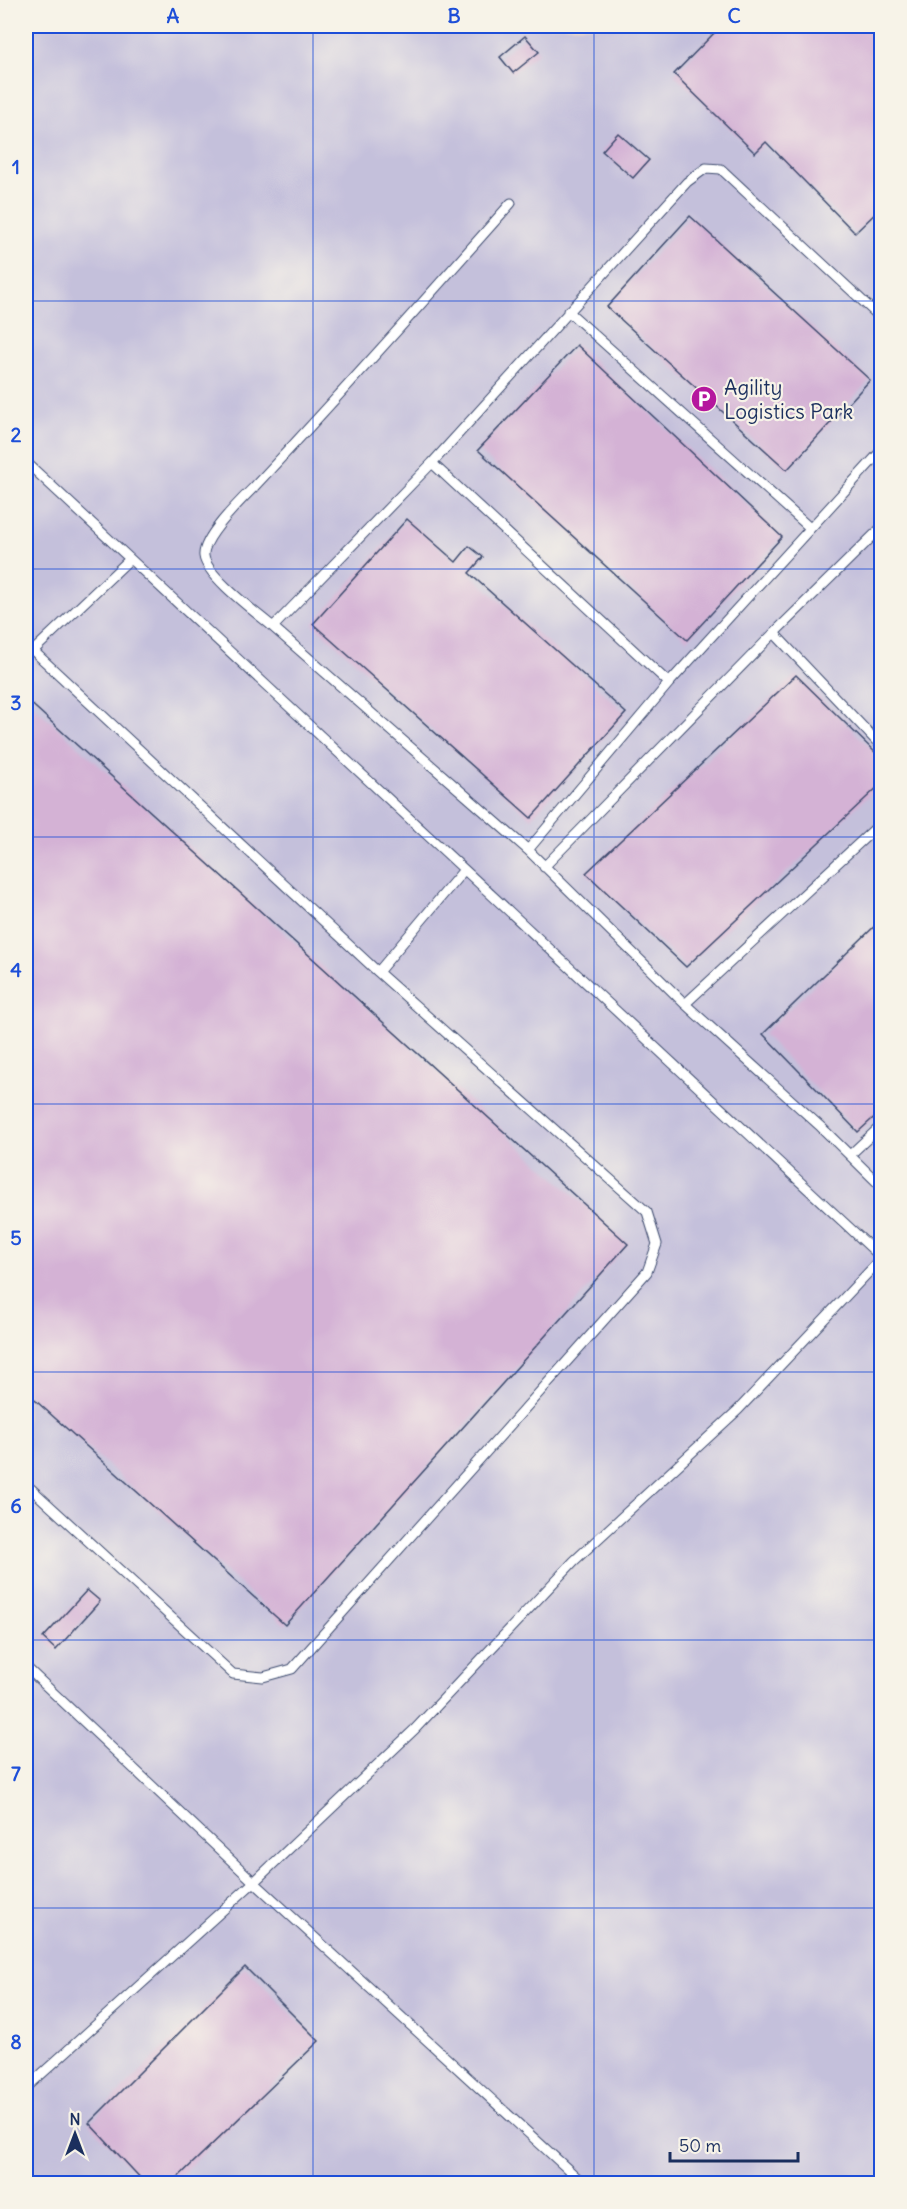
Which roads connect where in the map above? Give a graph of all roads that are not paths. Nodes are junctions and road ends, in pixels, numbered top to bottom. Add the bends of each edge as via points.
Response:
1 (511, 203) dead end
2 (568, 310) junction
3 (882, 319) edge
4 (882, 450) edge
5 (26, 462) edge
6 (432, 463) junction
7 (882, 527) edge
8 (810, 528) junction
9 (130, 559) junction
10 (273, 627) junction
11 (774, 633) junction
12 (26, 644) edge
13 (33, 651) junction
14 (669, 683) junction
15 (882, 747) edge
16 (882, 822) edge
17 (528, 850) junction
18 (543, 867) junction
19 (464, 871) junction
20 (378, 972) junction
21 (685, 1004) junction
22 (882, 1125) edge
23 (850, 1155) junction
24 (882, 1187) edge
25 (882, 1258) edge
26 (26, 1484) edge
27 (26, 1667) edge
28 (254, 1882) junction
29 (26, 2088) edge
30 (584, 2184) edge

1 - 10 lane via 231,512 207,544 204,555 208,566
2 - 3 lane via 687,182 706,168 713,168 729,176
2 - 6 lane
2 - 8 lane
4 - 8 lane
5 - 9 lane
6 - 10 lane
6 - 14 lane
7 - 11 lane
8 - 14 lane
9 - 13 lane
9 - 19 lane
10 - 17 lane
11 - 15 lane
11 - 18 lane
12 - 13 lane
13 - 20 lane
14 - 17 lane
16 - 21 lane
17 - 18 lane
18 - 21 lane
19 - 20 lane
19 - 25 lane
20 - 26 lane via 648,1212 657,1244 647,1272 292,1669 263,1677 233,1674
21 - 23 lane
22 - 23 lane
23 - 24 lane
25 - 28 lane via 738,1410 574,1561 415,1729
27 - 28 lane
28 - 29 lane
28 - 30 lane

